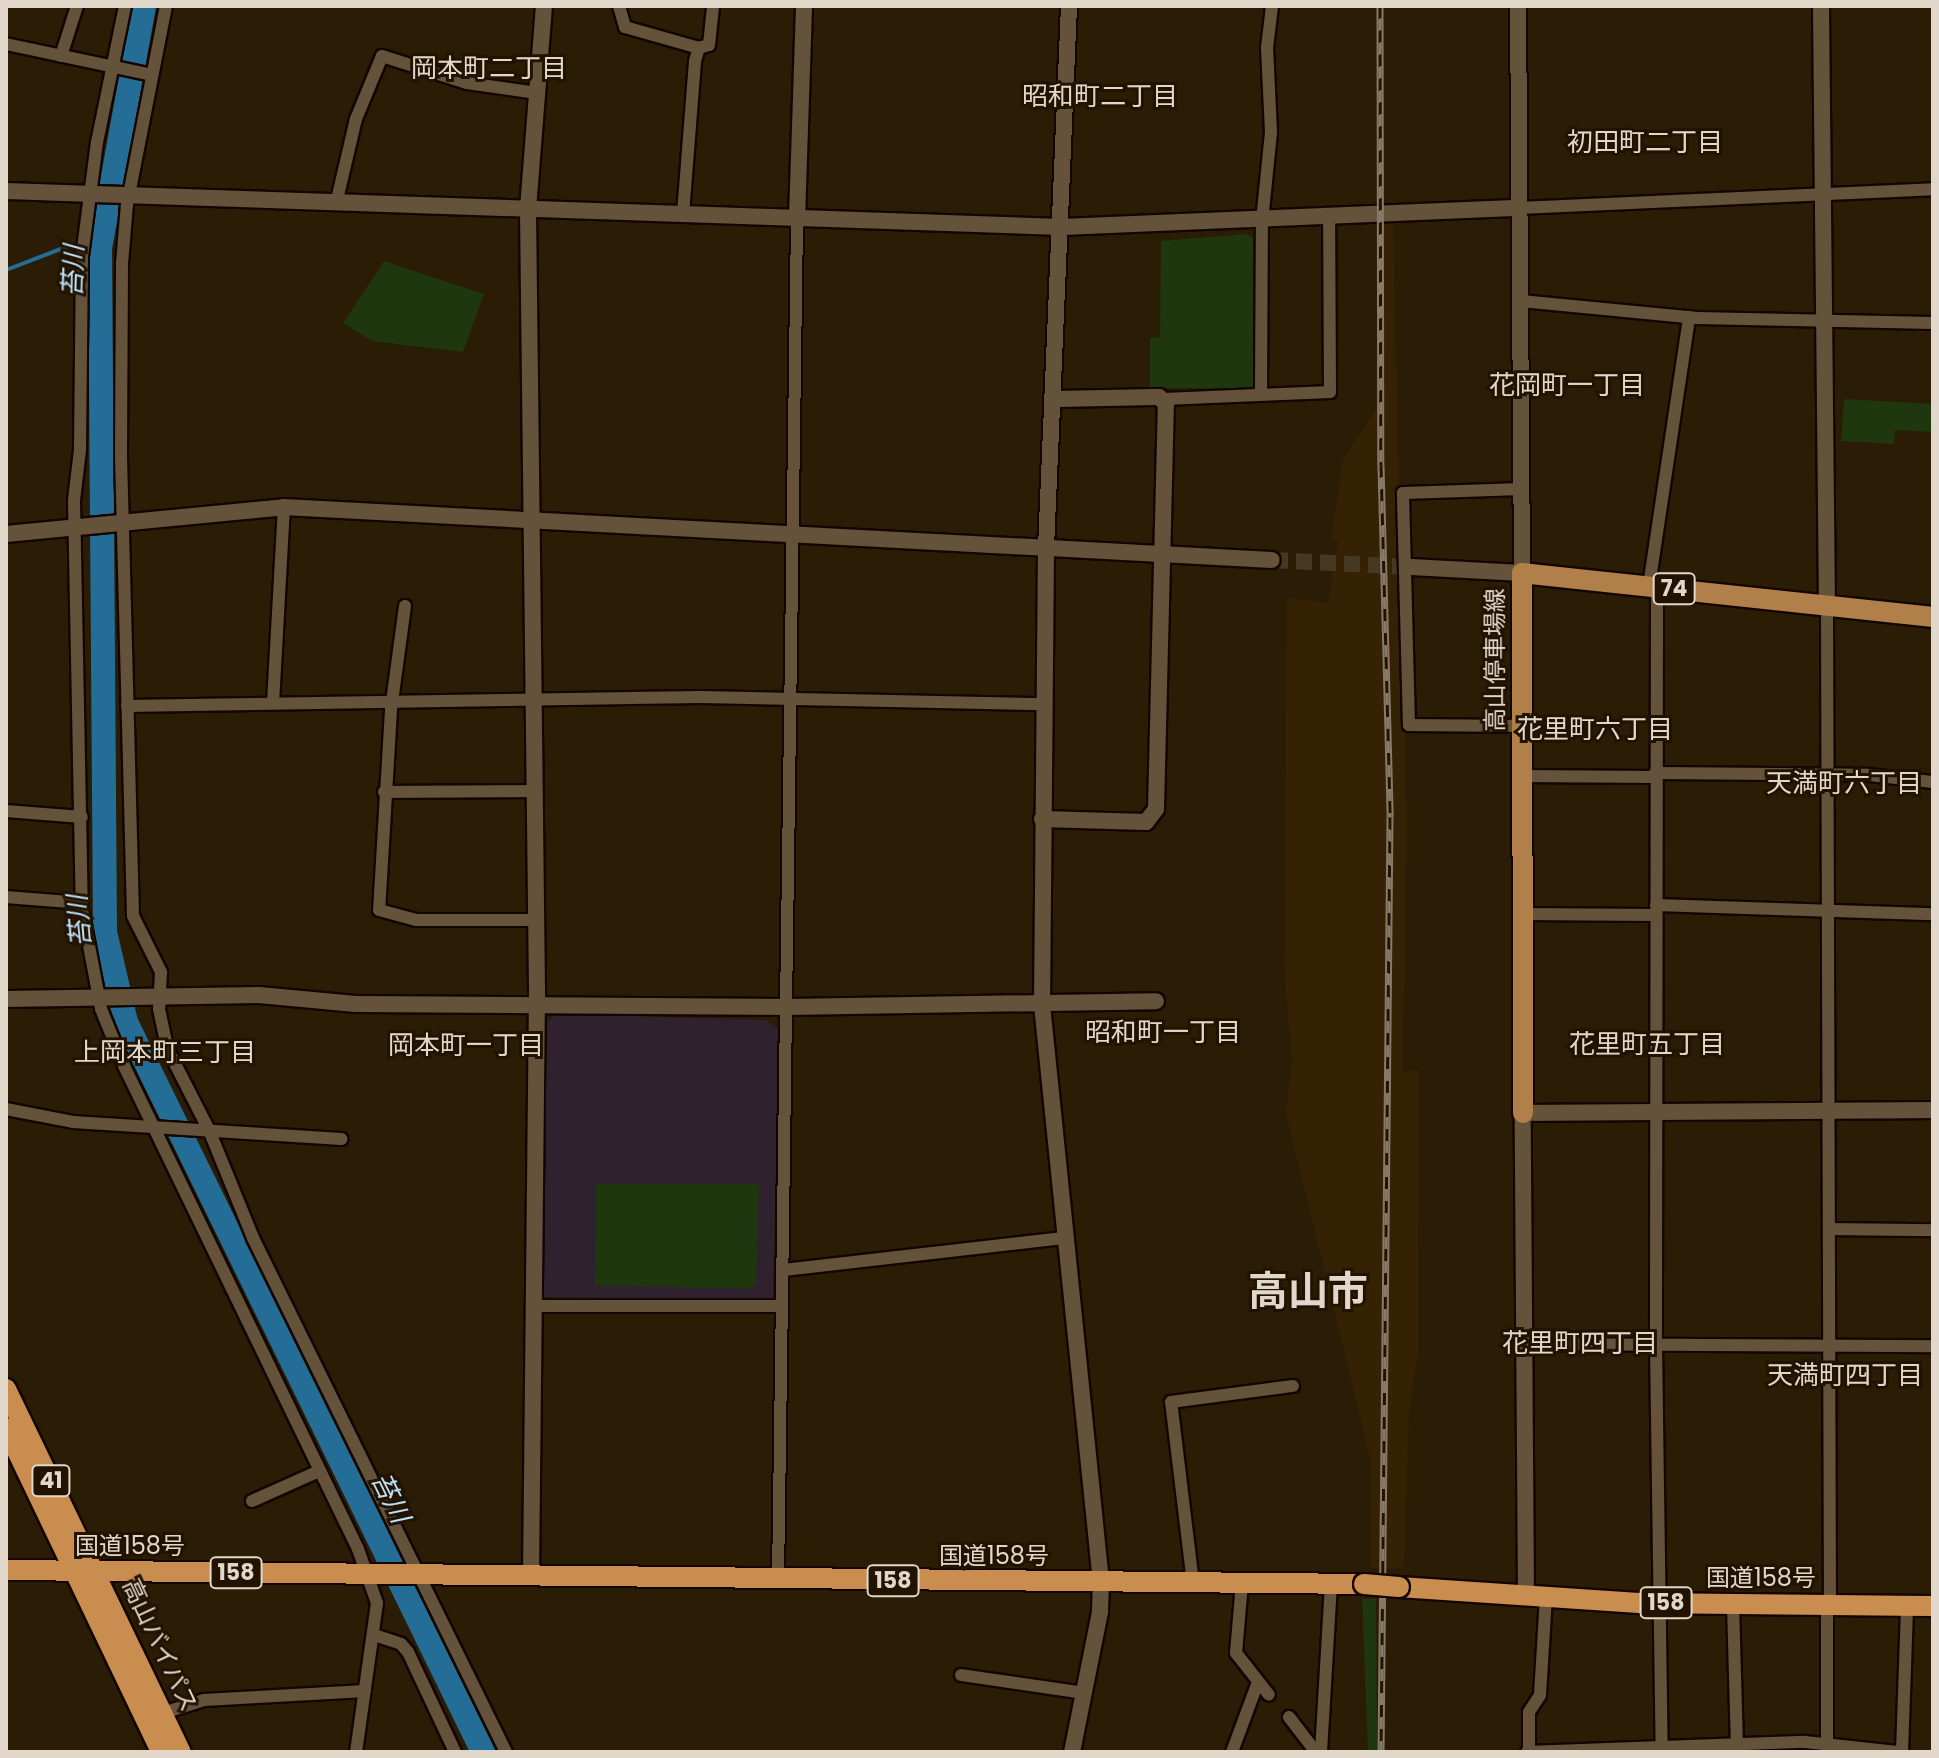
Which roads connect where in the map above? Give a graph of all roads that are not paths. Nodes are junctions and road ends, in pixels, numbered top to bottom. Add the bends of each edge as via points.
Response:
1 (77, 6) edge
2 (125, 6) edge
3 (166, 6) edge
4 (544, 6) edge
5 (619, 6) edge
6 (713, 6) edge
7 (804, 6) edge
8 (1069, 6) edge
9 (1272, 6) edge
10 (1518, 6) edge
11 (1821, 6) edge
12 (6, 44) edge
13 (699, 48) junction
14 (61, 56) junction
15 (114, 68) junction
16 (150, 75) junction
17 (537, 93) junction
18 (1933, 189) edge
19 (6, 191) edge
20 (1824, 193) junction
21 (90, 194) junction
22 (127, 196) junction
23 (336, 204) junction
24 (1520, 208) junction
25 (528, 209) junction
26 (683, 214) junction
27 (1329, 216) junction
28 (797, 218) junction
29 (1262, 221) junction
30 (1062, 227) junction
31 (1521, 301) junction
32 (1689, 317) junction
33 (1826, 320) junction
34 (1933, 323) edge
35 (1261, 394) junction
36 (1053, 399) junction
37 (1164, 399) junction
38 (1522, 489) junction
39 (284, 507) junction
40 (530, 520) junction
41 (123, 521) junction
42 (81, 526) junction
43 (6, 534) edge
44 (794, 535) junction
45 (1046, 549) junction
46 (1159, 556) junction
47 (1272, 560) tunnel mouth
48 (1411, 567) tunnel mouth
49 (1522, 573) junction
50 (1653, 587) junction
51 (405, 606) dead end
52 (1827, 607) junction
53 (1933, 617) edge
54 (791, 698) junction
55 (533, 699) junction
56 (393, 701) junction
57 (273, 703) junction
58 (1044, 704) junction
59 (127, 706) junction
60 (1521, 726) junction
61 (1655, 775) junction
62 (1826, 775) junction
63 (1520, 776) junction
64 (1933, 782) edge
65 (534, 791) junction
66 (384, 792) junction
67 (6, 811) edge
68 (82, 817) junction
69 (1042, 819) junction
70 (6, 897) edge
71 (82, 903) junction
72 (1656, 910) junction
73 (1827, 910) junction
74 (1520, 914) junction
75 (1933, 914) edge
76 (535, 920) junction
77 (102, 997) junction
78 (155, 997) junction
79 (6, 999) edge
80 (1156, 1001) dead end
81 (537, 1004) junction
82 (1042, 1005) junction
83 (787, 1007) junction
84 (6, 1109) edge
85 (1933, 1110) edge
86 (1523, 1113) junction
87 (1828, 1113) junction
88 (1657, 1114) junction
89 (154, 1126) junction
90 (205, 1129) junction
91 (341, 1139) dead end
92 (1830, 1229) junction
93 (1933, 1230) edge
94 (1066, 1238) junction
95 (783, 1270) junction
96 (532, 1306) junction
97 (782, 1306) junction
98 (1526, 1344) junction
99 (1656, 1344) junction
100 (1831, 1344) junction
101 (1933, 1346) edge
102 (1293, 1386) dead end
103 (6, 1389) edge
104 (6, 1428) edge
105 (319, 1471) junction
106 (252, 1501) dead end
107 (6, 1570) edge
108 (86, 1572) junction
109 (370, 1575) junction
110 (418, 1575) junction
111 (531, 1576) junction
112 (778, 1581) junction
113 (1101, 1582) junction
114 (1193, 1583) junction
115 (1242, 1583) junction
116 (1331, 1583) junction
117 (1536, 1596) junction
118 (1658, 1603) junction
119 (1733, 1604) junction
120 (1828, 1605) junction
121 (1933, 1606) edge
122 (1907, 1607) junction
123 (374, 1635) junction
124 (961, 1675) dead end
125 (1258, 1682) junction
126 (365, 1691) junction
127 (1084, 1693) junction
128 (1269, 1695) dead end
129 (163, 1713) junction
130 (1289, 1717) dead end
131 (1827, 1743) junction
132 (1805, 1747) edge
133 (1737, 1748) edge
134 (1662, 1750) edge
135 (161, 1752) edge
136 (181, 1752) edge
137 (356, 1752) edge
138 (455, 1752) edge
139 (506, 1752) edge
140 (1072, 1752) edge
141 (1232, 1752) edge
142 (1318, 1752) edge
143 (1528, 1752) edge
144 (1899, 1752) edge

1 - 14 street
2 - 15 street
3 - 16 street
4 - 17 street
5 - 13 street via 625,27
6 - 13 street via 709,45
7 - 28 street
8 - 30 street
9 - 29 street via 1267,48 1271,132
10 - 24 street
11 - 20 street
12 - 14 street
13 - 26 street
14 - 15 street
15 - 16 street
15 - 21 street
16 - 22 street
17 - 23 street via 467,83 382,56 356,119
17 - 25 street
18 - 20 street
19 - 21 street
20 - 24 street
20 - 33 street
21 - 22 street
21 - 42 street via 82,256
22 - 23 street
22 - 41 street via 122,264
23 - 25 street
24 - 27 street
24 - 31 street
25 - 26 street
25 - 40 street
26 - 28 street
27 - 29 street
27 - 35 street via 1330,392
28 - 30 street
28 - 44 street
29 - 30 street
29 - 35 street
30 - 36 street
31 - 32 street
31 - 38 street
32 - 33 street
32 - 50 street
33 - 34 street
33 - 52 street
35 - 37 street
36 - 37 street
36 - 45 street
37 - 46 street
38 - 49 street
38 - 60 street via 1403,493 1409,725
39 - 40 street
39 - 41 street
39 - 57 street
40 - 44 street
40 - 55 street
41 - 42 street
41 - 59 street
42 - 43 street
42 - 68 street
44 - 45 street
44 - 54 street
45 - 46 street
45 - 58 street
46 - 47 street
46 - 69 street via 1153,818
48 - 49 street
49 - 50 main road, 高山停車場線 / 74
49 - 60 main road, 高山停車場線
50 - 52 main road, 高山停車場線 / 74
50 - 61 street
51 - 56 street
52 - 53 main road, 高山停車場線 / 74
52 - 62 street
54 - 55 street
54 - 58 street
54 - 83 street
55 - 56 street
55 - 65 street
56 - 57 street
56 - 66 street
57 - 59 street
58 - 69 street
59 - 78 street via 133,916 161,972
60 - 63 main road, 高山停車場線
61 - 62 street
61 - 63 street
61 - 72 street
62 - 64 street
62 - 73 street
63 - 74 main road, 高山停車場線
65 - 66 street
65 - 76 street
66 - 76 street via 379,910 416,920
67 - 68 street
68 - 71 street
69 - 82 street
70 - 71 street
71 - 77 street
72 - 73 street
72 - 74 street
72 - 88 street
73 - 75 street
73 - 87 street
74 - 86 main road, 高山停車場線
76 - 81 street
77 - 78 street
77 - 79 street
77 - 89 street
78 - 81 street
78 - 90 street via 167,1048
80 - 82 street
81 - 83 street
81 - 96 street
82 - 83 street
82 - 94 street
83 - 95 street
84 - 89 street via 73,1122
85 - 87 street
86 - 88 street
86 - 98 street
87 - 88 street
87 - 92 street
88 - 99 street
89 - 90 street
89 - 105 street
90 - 91 street
90 - 110 street
92 - 93 street
92 - 100 street
94 - 95 street
94 - 113 street
95 - 97 street
96 - 97 street
96 - 111 street
97 - 112 street
98 - 99 street
98 - 117 street
99 - 100 street
99 - 118 street
100 - 101 street
100 - 120 street
102 - 114 street via 1171,1402
103 - 108 highway, 高山バイパス / 41
104 - 108 highway, 高山バイパス / 41
105 - 106 street
105 - 109 street
107 - 108 highway, 国道158号 / 158
108 - 109 highway, 国道158号 / 158
108 - 129 highway, 高山バイパス / 41
108 - 135 highway, 高山バイパス / 41
109 - 110 highway, 国道158号 / 158
109 - 123 street via 377,1603
110 - 111 highway, 国道158号 / 158
110 - 139 street
111 - 112 highway, 国道158号 / 158
112 - 113 highway, 国道158号 / 158
113 - 114 highway, 国道158号 / 158
113 - 127 street
114 - 115 highway, 国道158号 / 158
115 - 116 highway, 国道158号 / 158
115 - 125 street via 1236,1653
116 - 117 highway, 国道158号 / 158, bridge
116 - 142 street
117 - 118 highway, 国道158号 / 158
117 - 143 street via 1540,1695 1529,1712
118 - 119 highway, 国道158号 / 158
118 - 134 street
119 - 120 highway, 国道158号 / 158
119 - 133 street
120 - 122 highway, 国道158号 / 158
120 - 131 street
121 - 122 highway, 国道158号 / 158
122 - 144 street
123 - 126 street
123 - 138 street via 401,1644 408,1652
124 - 127 street
125 - 128 street
125 - 141 street
126 - 129 street via 204,1700
126 - 137 street
127 - 140 street
129 - 136 highway, 高山バイパス / 41
130 - 142 street
131 - 132 street
131 - 144 street
132 - 133 street
133 - 134 street
134 - 143 street

